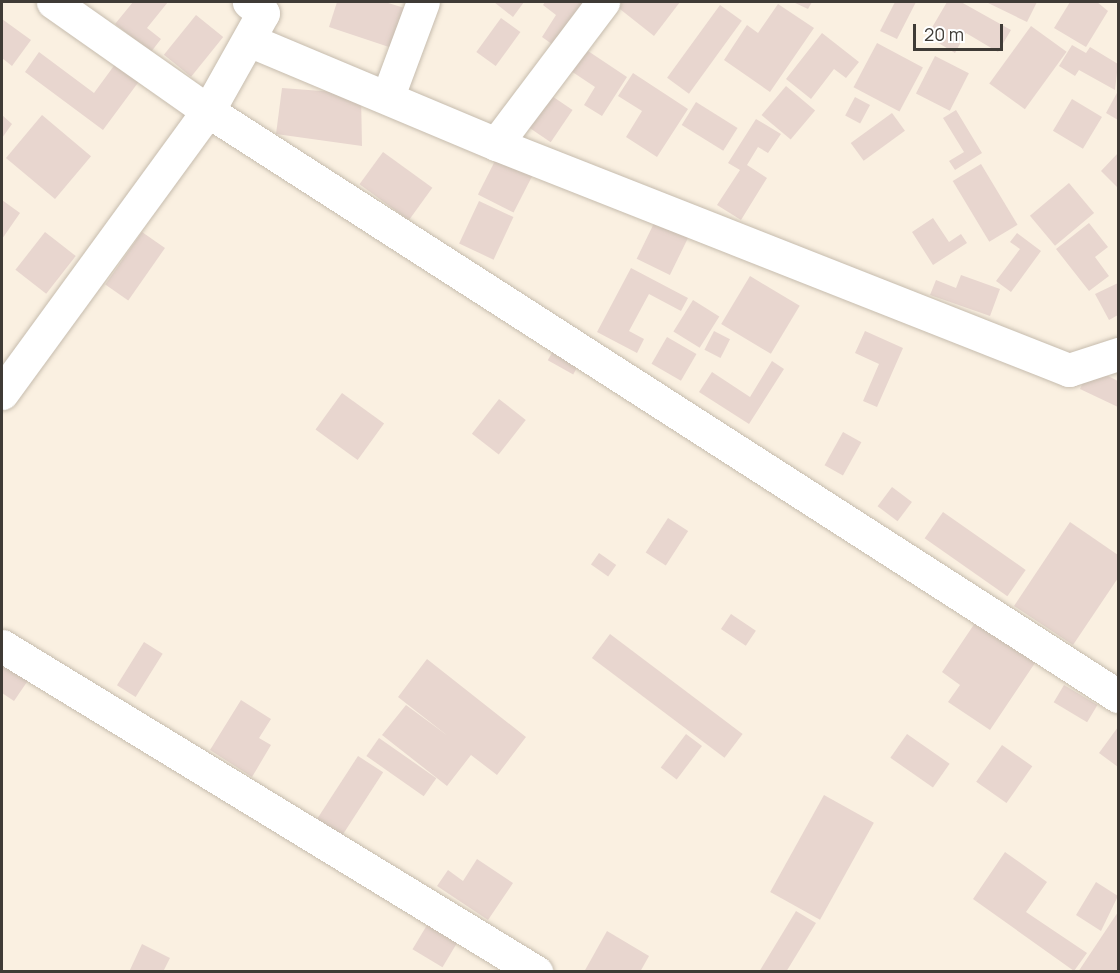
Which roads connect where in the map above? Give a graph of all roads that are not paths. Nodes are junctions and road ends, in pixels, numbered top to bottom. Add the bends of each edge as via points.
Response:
1 (53, 2) edge
2 (249, 2) edge
3 (423, 2) edge
4 (603, 2) edge
5 (251, 41) junction
6 (388, 96) junction
7 (208, 111) junction
8 (496, 144) junction
9 (1119, 354) edge
10 (2, 393) edge
11 (2, 646) edge
12 (1119, 696) edge
13 (536, 972) edge

1 - 7 street
2 - 5 street via 263,14
3 - 6 street
4 - 8 street
5 - 6 street
5 - 7 street
6 - 8 street
7 - 10 street
7 - 12 street
8 - 9 street via 1069,370
11 - 13 street

